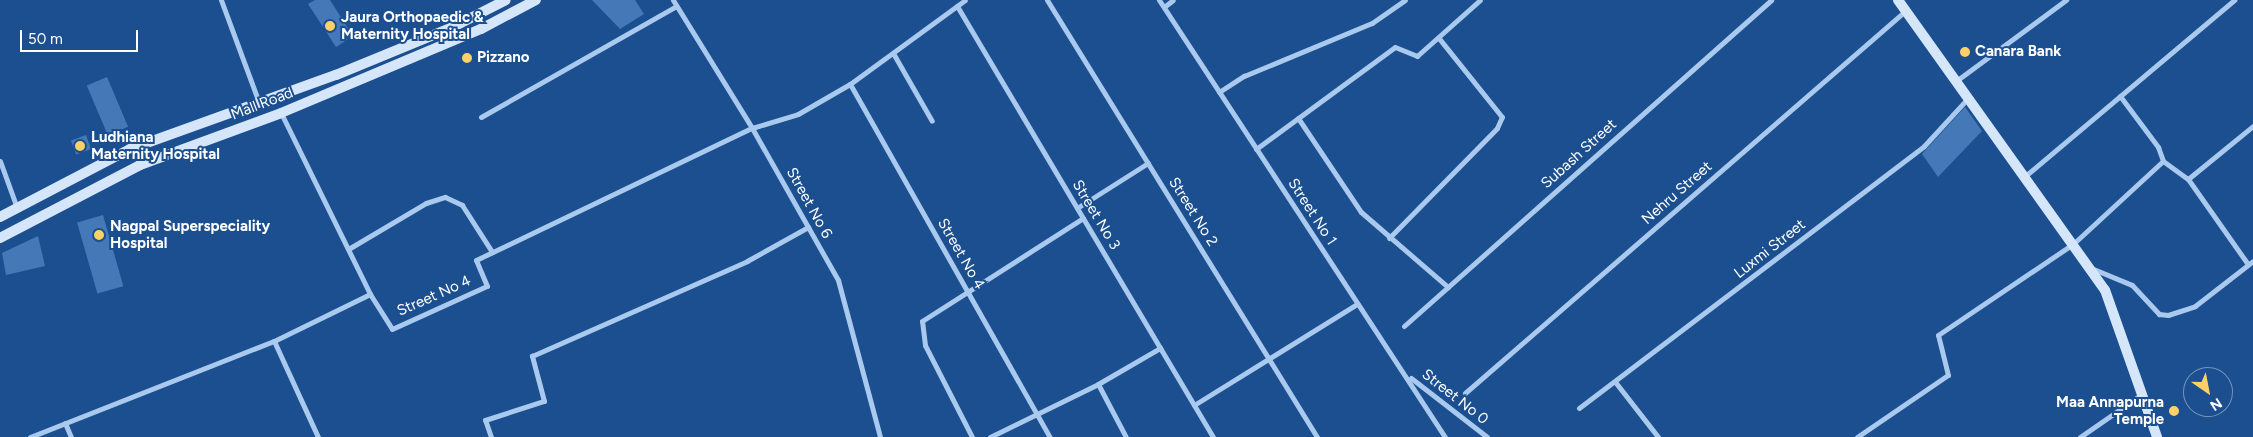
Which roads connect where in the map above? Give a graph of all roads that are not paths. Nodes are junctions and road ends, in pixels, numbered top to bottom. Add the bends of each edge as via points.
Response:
1 (221, 0) edge
2 (506, 0) edge
3 (536, 0) edge
4 (673, 0) edge
5 (965, 0) edge
6 (1047, 0) edge
7 (1159, 0) edge
8 (1172, 0) edge
9 (1405, 0) edge
10 (1480, 0) edge
11 (1771, 0) edge
12 (1898, 0) edge
13 (2066, 0) edge
14 (2234, 0) edge
15 (676, 6) junction
16 (957, 6) junction
17 (1164, 7) junction
18 (1905, 11) junction
19 (1438, 37) junction
20 (893, 52) junction
21 (1956, 82) junction
22 (850, 84) junction
23 (1219, 92) junction
24 (2120, 96) junction
25 (1967, 99) junction
26 (260, 104) junction
27 (282, 113) junction
28 (481, 117) dead end
29 (1298, 118) junction
30 (932, 121) dead end
31 (2253, 126) edge
32 (752, 128) junction
33 (1256, 149) junction
34 (0, 161) edge
35 (2162, 162) junction
36 (1148, 163) junction
37 (2024, 177) junction
38 (2188, 179) junction
39 (17, 208) junction
40 (1077, 208) junction
41 (0, 217) edge
42 (1083, 218) junction
43 (808, 227) junction
44 (0, 238) edge
45 (1389, 238) junction
46 (2073, 244) junction
47 (350, 248) junction
48 (492, 252) junction
49 (2250, 262) edge
50 (2089, 267) junction
51 (1448, 287) junction
52 (968, 292) junction
53 (370, 294) junction
54 (1357, 304) junction
55 (1404, 326) dead end
56 (274, 341) junction
57 (1160, 348) junction
58 (1269, 359) junction
59 (1408, 376) junction
60 (1098, 384) junction
61 (1616, 384) junction
62 (1465, 393) dead end
63 (2142, 394) junction
64 (1194, 405) junction
65 (1579, 408) dead end
66 (1038, 413) junction
67 (65, 423) junction
68 (30, 437) edge
69 (71, 437) edge
70 (318, 437) edge
71 (490, 437) edge
72 (880, 437) edge
73 (972, 437) edge
74 (990, 437) edge
75 (1050, 437) edge
76 (1126, 437) edge
77 (1212, 437) edge
78 (1317, 437) edge
79 (1446, 437) edge
80 (1487, 437) edge
81 (1658, 437) edge
82 (1857, 437) edge
83 (2080, 437) edge
84 (2157, 437) edge

1 - 26 street
2 - 26 main road via 453,27
3 - 27 main road, Mall Road via 481,29
4 - 15 street, Street No 6
5 - 16 street, Street No 4
6 - 36 street, Street No 2
7 - 17 street, Street No 1
8 - 17 street
9 - 23 street via 1372,23 1244,76
10 - 19 street
11 - 51 street, Subash Street
12 - 18 main road
13 - 21 street
14 - 24 street
15 - 28 street
15 - 32 street, Street No 6
16 - 20 street, Street No 4
16 - 40 street, Street No 3
17 - 23 street, Street No 1
18 - 21 main road
18 - 62 street, Nehru Street
19 - 29 street via 1417,56 1395,47
19 - 45 street via 1502,117 1497,128
20 - 22 street, Street No 4
20 - 30 street
21 - 25 main road
22 - 32 street, Street No 4 via 798,114
22 - 52 street, Street No 4
23 - 33 street, Street No 1
24 - 35 street via 2158,147
24 - 37 street
25 - 37 main road
25 - 61 street, Luxmi Street via 1924,146
26 - 39 main road via 130,149
27 - 44 main road, Mall Road via 140,165
27 - 47 street
29 - 33 street
29 - 45 street via 1361,212
31 - 38 street
32 - 43 street, Street No 6
32 - 48 street, Street No 4
33 - 54 street, Street No 1
34 - 39 street
35 - 38 street
35 - 46 street
36 - 40 street
36 - 58 street, Street No 2
37 - 46 main road
38 - 49 street
39 - 41 main road
40 - 42 street, Street No 3
42 - 52 street
42 - 57 street, Street No 3
43 - 71 street via 746,261 532,356 544,401 485,420
43 - 72 street, Street No 6 via 838,280
45 - 51 street
46 - 50 main road
46 - 82 street via 1938,335 1948,375
47 - 48 street via 426,203 444,197 462,206
47 - 53 street
48 - 53 street, Street No 4 via 476,260 487,286 392,329
49 - 50 street via 2195,306 2168,315 2159,314 2132,285
50 - 63 main road via 2105,290
51 - 55 street, Subash Street
52 - 66 street, Street No 4
52 - 73 street via 922,321 920,328
53 - 56 street
54 - 58 street
54 - 59 street, Street No 1
56 - 67 street
56 - 70 street
57 - 60 street
57 - 64 street, Street No 3
58 - 64 street
58 - 78 street, Street No 2
59 - 79 street, Street No 1
59 - 80 street, Street No 0
60 - 66 street
60 - 76 street
61 - 65 street, Luxmi Street
61 - 81 street
63 - 83 street
63 - 84 main road
64 - 77 street, Street No 3
66 - 74 street
66 - 75 street, Street No 4
67 - 68 street
67 - 69 street

